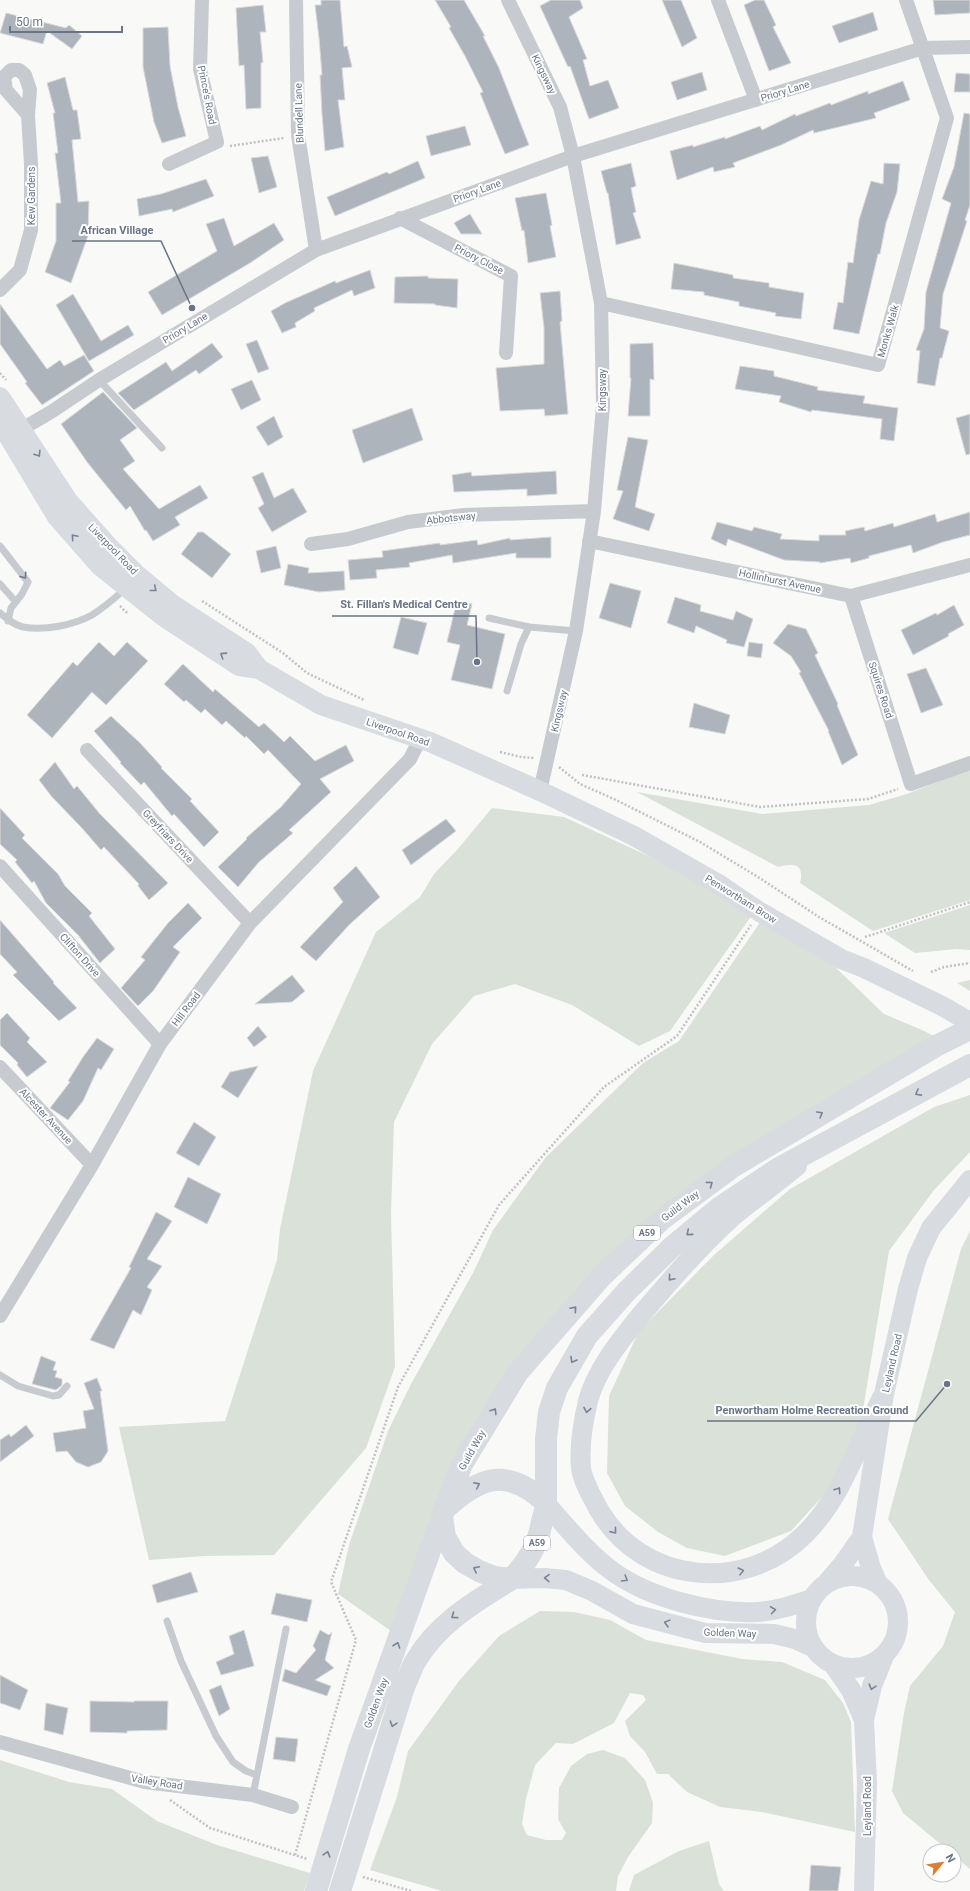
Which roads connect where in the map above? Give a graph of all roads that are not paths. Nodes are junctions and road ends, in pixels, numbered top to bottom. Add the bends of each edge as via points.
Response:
1 (202, 0) edge
2 (296, 0) edge
3 (508, 0) edge
4 (718, 0) edge
5 (906, 0) edge
6 (970, 47) edge
7 (923, 48) junction
8 (756, 100) junction
9 (28, 115) dead end
10 (573, 156) junction
11 (169, 164) dead end
12 (400, 218) junction
13 (316, 250) junction
14 (0, 290) edge
15 (601, 303) junction
16 (506, 353) dead end
17 (99, 380) junction
18 (0, 397) edge
19 (8, 433) edge
20 (162, 448) dead end
21 (594, 511) junction
22 (589, 541) junction
23 (311, 544) dead end
24 (0, 546) edge
25 (970, 565) edge
26 (132, 582) junction
27 (0, 584) edge
28 (851, 596) junction
29 (16, 602) junction
30 (0, 613) edge
31 (489, 618) dead end
32 (8, 621) junction
33 (529, 627) junction
34 (576, 631) junction
35 (506, 691) dead end
36 (420, 739) junction
37 (87, 750) dead end
38 (970, 763) edge
39 (540, 791) junction
40 (0, 866) edge
41 (250, 923) junction
42 (970, 1022) edge
43 (970, 1029) edge
44 (160, 1044) junction
45 (0, 1067) edge
46 (961, 1070) edge
47 (827, 1143) junction
48 (92, 1165) junction
49 (970, 1180) edge
50 (970, 1189) edge
51 (953, 1199) junction
52 (0, 1316) edge
53 (0, 1375) edge
54 (67, 1386) dead end
55 (884, 1394) junction
56 (546, 1503) junction
57 (444, 1512) junction
58 (862, 1537) junction
59 (511, 1579) junction
60 (826, 1584) junction
61 (878, 1584) junction
62 (812, 1599) junction
63 (167, 1621) dead end
64 (286, 1629) dead end
65 (814, 1647) junction
66 (884, 1656) junction
67 (833, 1664) junction
68 (864, 1720) junction
69 (0, 1742) edge
70 (257, 1774) junction
71 (253, 1795) junction
72 (292, 1807) dead end
73 (316, 1891) edge
74 (340, 1891) edge
75 (864, 1891) edge

1 - 11 street, Prince's Road via 200,69 217,142
2 - 13 street, Blundell Lane via 298,136
3 - 10 street, Kingsway via 560,107
4 - 8 street
5 - 7 street
6 - 7 street, Priory Lane
7 - 8 street, Priory Lane
7 - 15 street, Monks Walk via 947,118 878,365
8 - 10 street, Priory Lane
9 - 14 street, Kew Gardens via 32,230 20,270
10 - 12 street, Priory Lane
10 - 15 street, Kingsway
12 - 13 street, Priory Lane
12 - 16 street, Priory Close via 511,276
13 - 17 street, Priory Lane
15 - 21 street, Kingsway via 603,406
17 - 19 street, Priory Lane
17 - 20 lane
18 - 19 main road, Liverpool Road
19 - 26 main road, Liverpool Road via 108,546
21 - 22 street, Kingsway
21 - 23 street, Abbotsway via 464,515 408,522 348,538
22 - 28 street, Hollinhurst Avenue
22 - 34 street, Kingsway
24 -> 29 lane via 28,582
25 - 28 street, Hollinhurst Avenue
26 - 32 lane via 91,616 71,623 43,628 22,627
26 - 36 main road, Liverpool Road via 173,604 247,653 259,669 321,705
27 - 29 lane
28 - 38 street, Squires Road via 911,784
29 - 32 lane via 11,608
30 - 32 lane
31 - 33 lane
33 - 34 lane
33 - 35 lane
34 - 39 street, Kingsway
36 - 39 main road, Liverpool Road
36 - 41 street, Hill Road via 410,758
37 - 41 street, Greyfriars Drive
39 - 42 main road, Penwortham Brow via 634,836 842,959
40 - 44 street, Clifton Drive
41 - 44 street, Hill Road
57 -> 43 highway, Guild Way / A59 via 462,1464 518,1372 602,1276 661,1220 734,1166 936,1046
44 - 48 street, Hill Road
45 - 48 street, Alcester Avenue
46 -> 47 highway, A59
47 -> 55 main road via 731,1218 673,1276 626,1333 601,1371 588,1400 582,1436 581,1469 604,1518 632,1549 667,1566 702,1573 739,1572 781,1554 804,1535 823,1512 842,1484
47 -> 56 highway, A59 via 779,1168 719,1208 672,1247 627,1291 587,1336 557,1388 549,1412 546,1439
48 - 52 street, Hill Road
49 - 51 main road, Leyland Road
50 - 51 main road, Leyland Road
51 - 55 main road, Leyland Road via 931,1228 917,1258
53 - 54 lane via 18,1386 53,1396
55 - 58 main road, Leyland Road
57 -> 56 highway, A59 via 476,1484 490,1480 523,1486
56 - 59 highway, A59 via 540,1536 522,1568
56 -> 62 main road via 612,1571 635,1585 662,1596 729,1612 781,1609
59 -> 57 highway, A59 via 479,1571 454,1553 445,1537
73 -> 57 highway, Golden Way / A59 via 359,1749
58 - 60 main road, Leyland Road
58 - 61 main road, Leyland Road
65 -> 59 main road, Golden Way via 774,1634 705,1633 633,1614 566,1580
59 -> 74 highway, A59 via 450,1619 415,1662 404,1687
60 - 61 main road via 847,1576 858,1576
60 - 62 main road
61 - 66 main road via 888,1593 895,1605 898,1618 898,1632 893,1645
62 - 65 main road via 806,1623
63 - 70 lane via 181,1661 216,1736 232,1762 246,1771
64 - 70 lane
65 - 67 main road via 822,1657
66 - 67 main road via 873,1664 860,1668 846,1668
66 -> 68 main road, Leyland Road via 872,1686
67 - 68 main road, Leyland Road via 851,1690
68 - 75 main road, Leyland Road via 867,1796
69 - 71 street, Valley Road via 145,1782
70 - 71 lane
71 - 72 street, Valley Road

